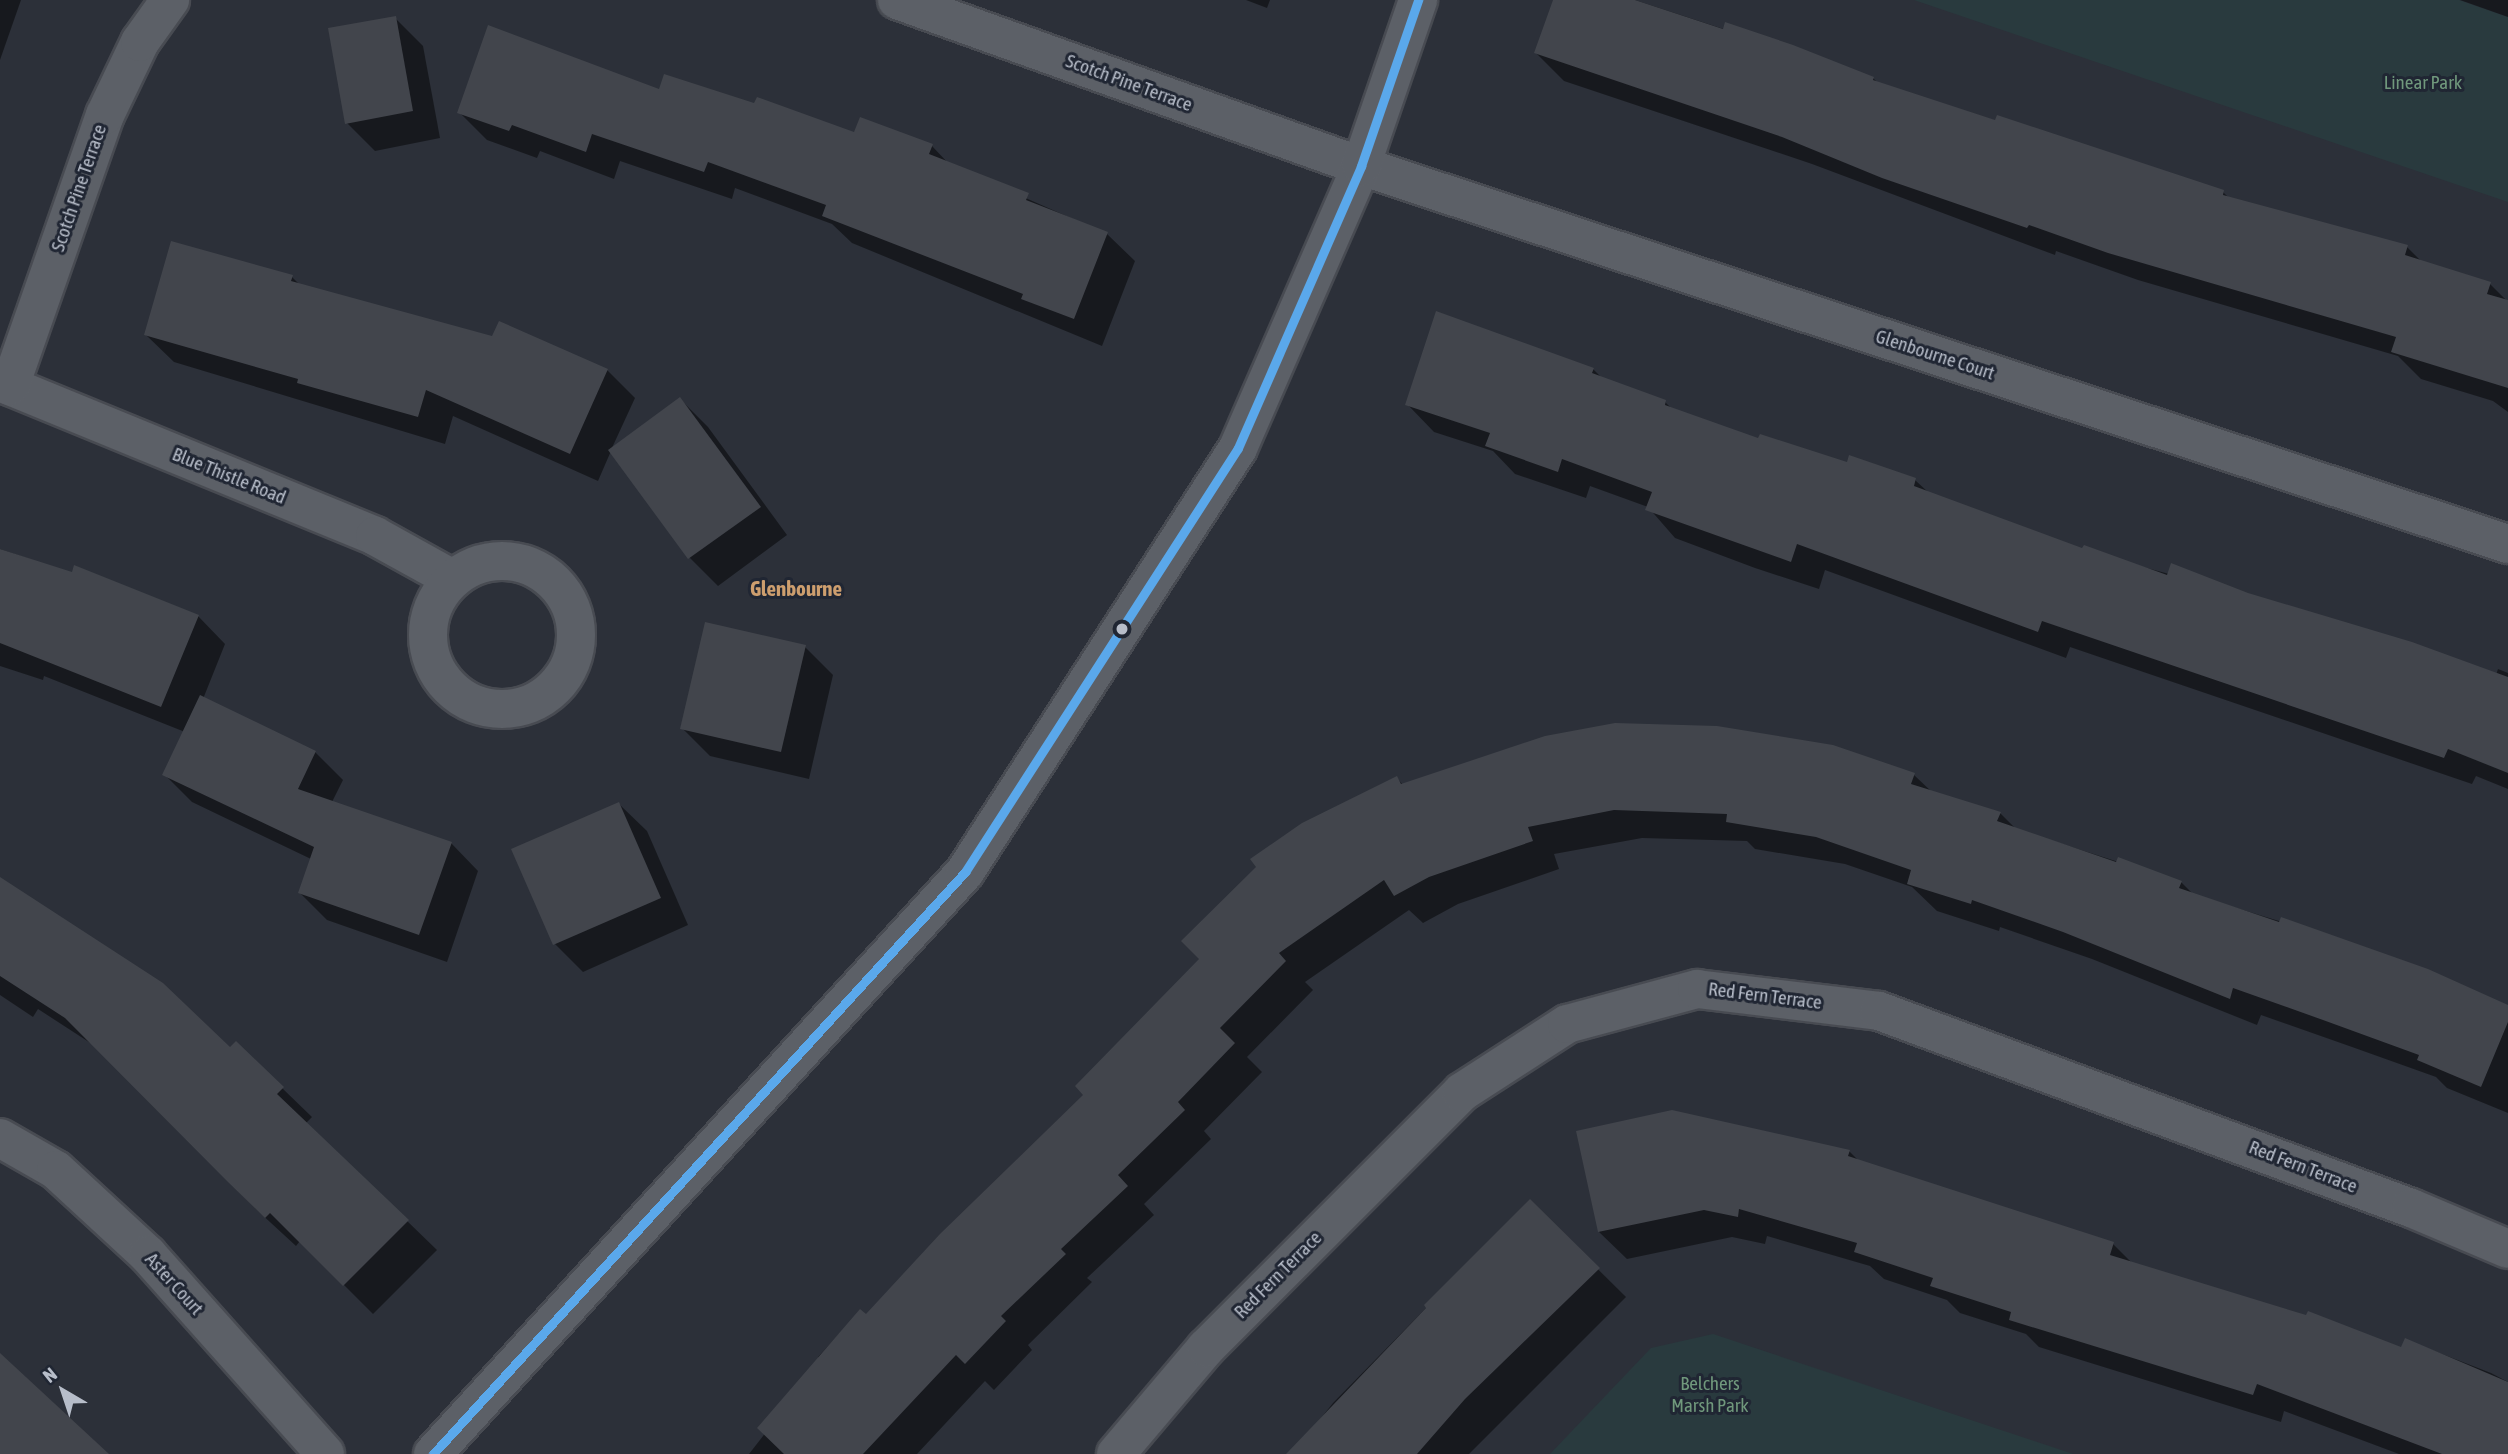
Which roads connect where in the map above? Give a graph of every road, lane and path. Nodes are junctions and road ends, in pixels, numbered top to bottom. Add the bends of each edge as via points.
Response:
1 (170, 0) edge
2 (897, 0) edge
3 (1418, 0) edge
4 (1361, 166) junction
5 (5, 384) edge
6 (2508, 544) edge
7 (453, 579) dead end
8 (0, 1138) edge
9 (2508, 1249) edge
10 (325, 1454) edge
11 (433, 1454) edge
12 (1116, 1454) edge

1 - 5 street, Scotch Pine Terrace via 140,42 105,115
2 - 4 street, Scotch Pine Terrace
3 - 4 street
4 - 6 street, Glenbourne Court
4 - 11 street via 1238,448 965,872
5 - 7 street, Blue Thistle Road via 374,536
8 - 10 street, Aster Court via 56,1170 148,1255
9 - 12 street, Red Fern Terrace via 2399,1203 1879,1011 1697,989 1567,1024 1462,1092 1206,1348

